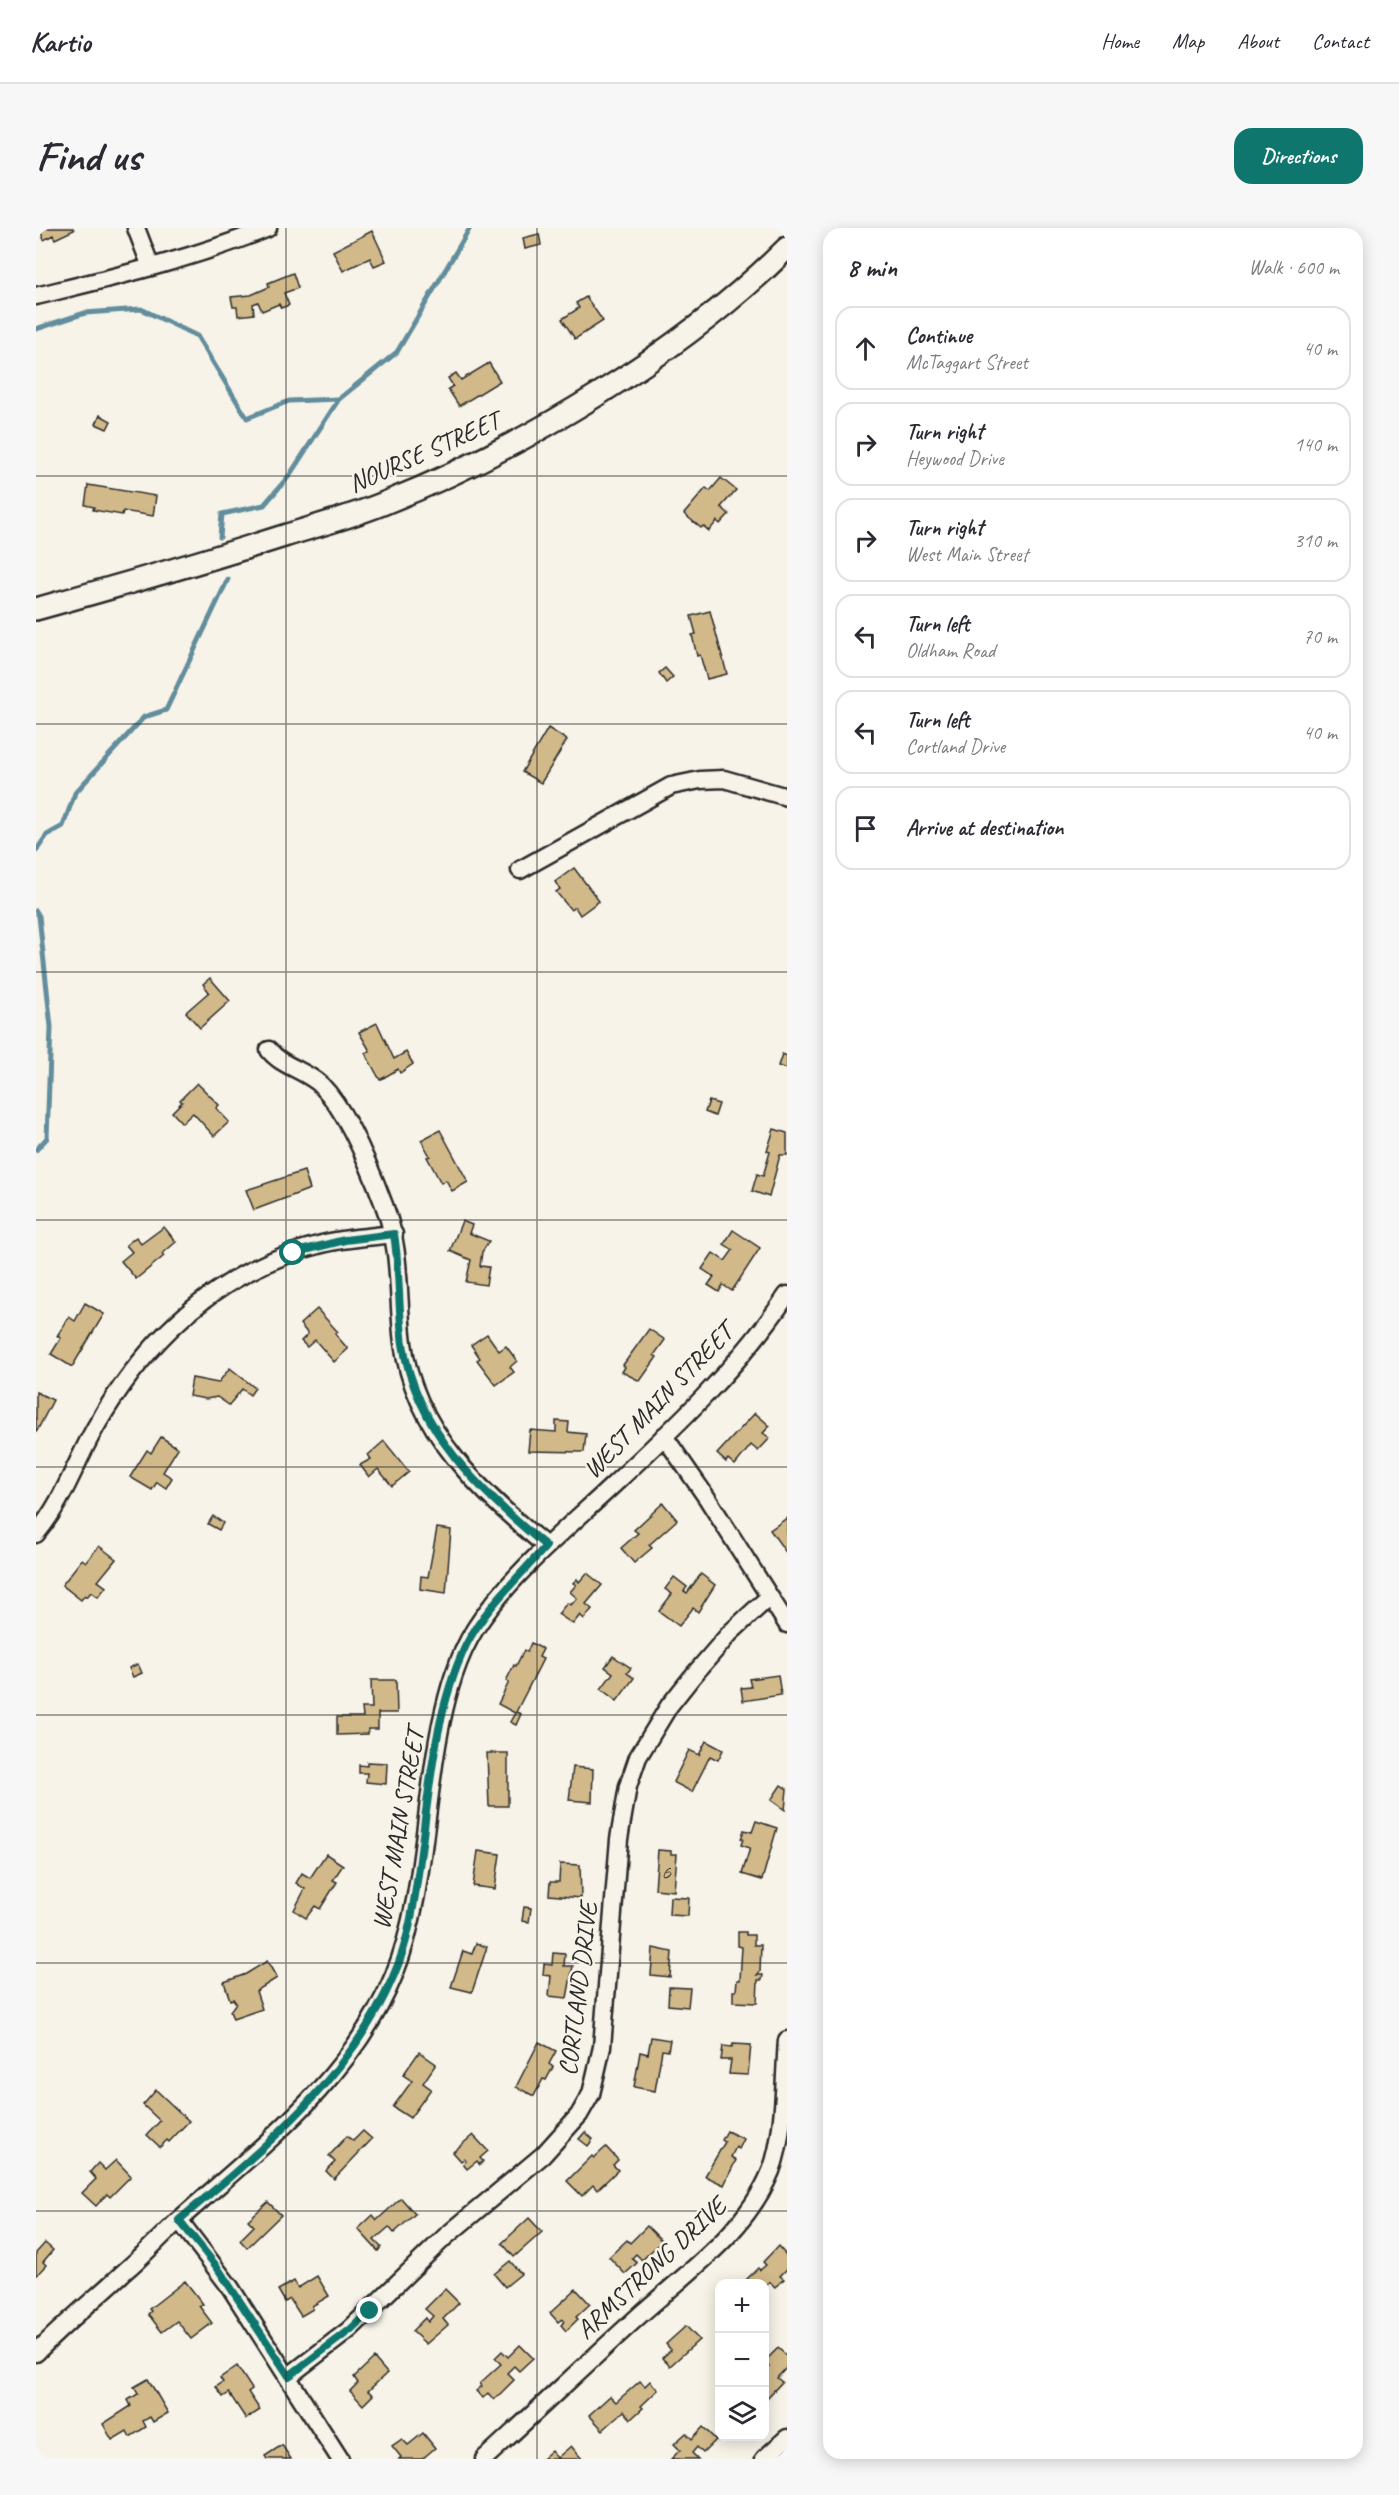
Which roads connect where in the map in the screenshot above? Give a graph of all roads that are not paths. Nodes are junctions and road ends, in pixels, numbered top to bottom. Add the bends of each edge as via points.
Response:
1 (136, 228) edge
2 (268, 228) edge
3 (787, 248) edge
4 (152, 267) junction
5 (36, 296) edge
6 (36, 609) edge
7 (787, 797) edge
8 (520, 870) dead end
9 (268, 1050) dead end
10 (394, 1234) junction
11 (786, 1299) edge
12 (664, 1436) junction
13 (36, 1534) edge
14 (546, 1546) junction
15 (769, 1597) junction
16 (787, 1624) edge
17 (787, 2040) edge
18 (179, 2220) junction
19 (36, 2353) edge
20 (289, 2376) junction
21 (787, 2438) edge
22 (340, 2459) edge
23 (484, 2459) edge
24 (764, 2459) edge

1 - 4 street
2 - 4 street via 225,246
3 - 6 main road, NOURSE STREET via 702,321 632,371 544,425 425,485 338,519
4 - 5 street
7 - 8 street via 724,779 671,786
9 - 10 street via 320,1084 337,1105 374,1180
10 - 13 street via 337,1241 293,1253 239,1278 189,1310 153,1345 114,1398 87,1441 62,1496
10 - 14 street via 403,1346 412,1382 429,1422 457,1462
11 - 12 street, WEST MAIN STREET via 751,1343
12 - 14 street, WEST MAIN STREET
12 - 15 street
14 - 18 street, WEST MAIN STREET via 480,1622 452,1679 435,1756 410,1926 376,2012 344,2059 304,2106
15 - 16 street
15 - 20 street, CORTLAND DRIVE via 730,1633 692,1677 638,1757 628,1786 619,1839 602,2047 591,2094 579,2115 543,2155 445,2237 350,2330
17 - 23 street, ARMSTRONG DRIVE via 782,2112 772,2168 746,2215
18 - 19 street, WEST MAIN STREET
18 - 20 street via 217,2267
20 - 22 street
21 - 24 street

